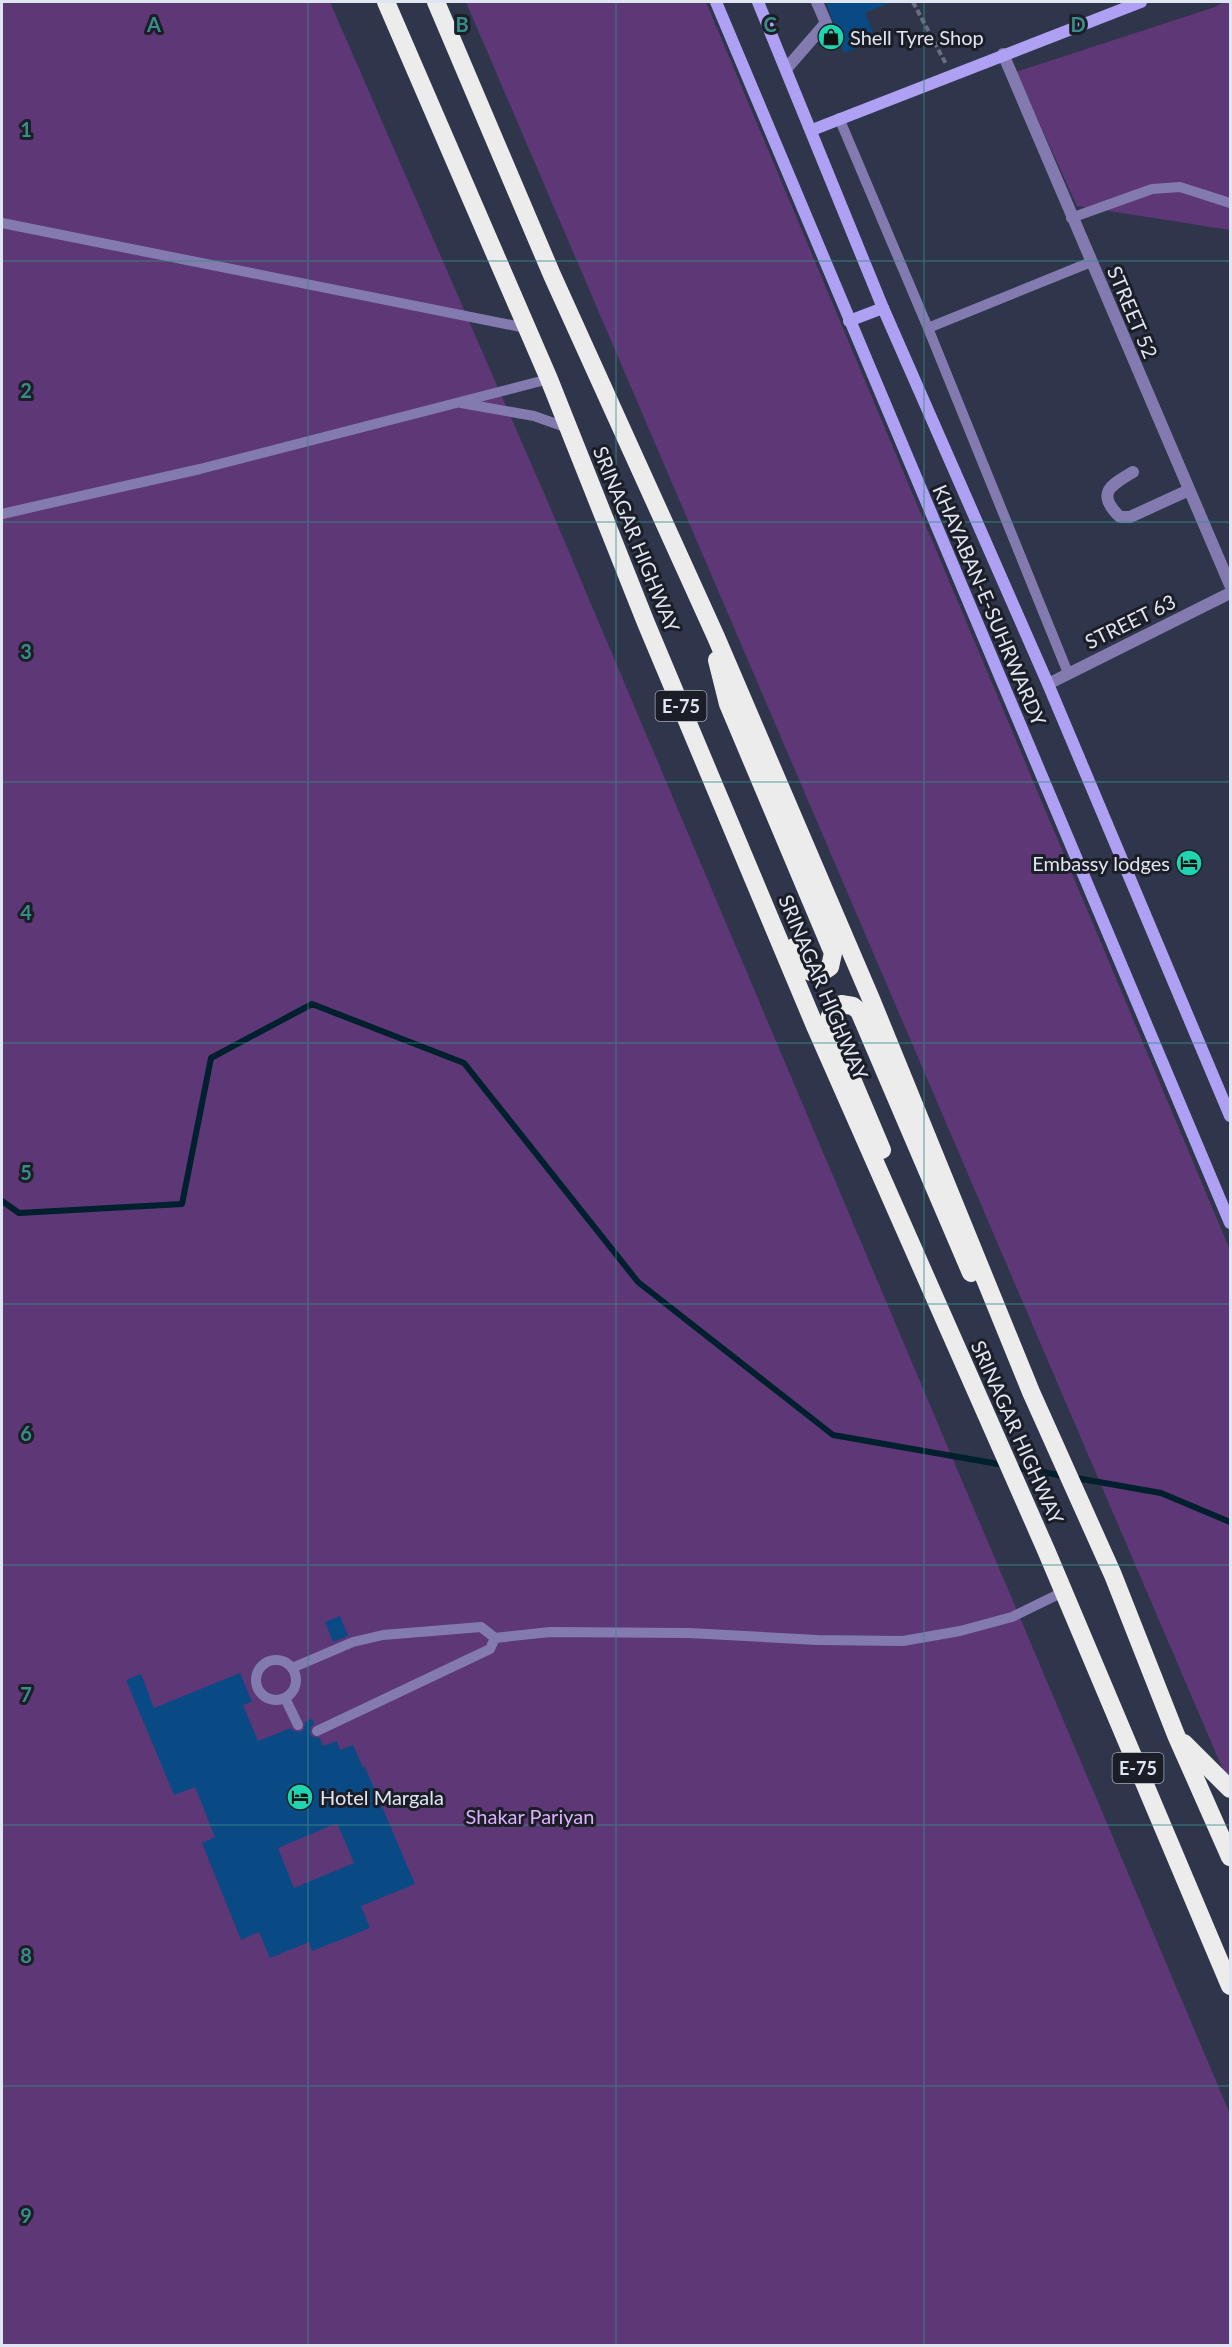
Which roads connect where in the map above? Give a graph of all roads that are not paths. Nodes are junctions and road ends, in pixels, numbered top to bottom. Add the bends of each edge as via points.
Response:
1 (386, 2) edge
2 (436, 2) edge
3 (716, 2) edge
4 (758, 2) edge
5 (817, 2) edge
6 (1141, 2) edge
7 (1003, 54) junction
8 (786, 69) junction
9 (839, 118) junction
10 (812, 130) junction
11 (1230, 203) edge
12 (1071, 218) junction
13 (2, 223) edge
14 (1090, 262) junction
15 (883, 308) junction
16 (849, 321) junction
17 (526, 328) junction
18 (928, 328) junction
19 (549, 379) junction
20 (457, 402) junction
21 (568, 428) junction
22 (1133, 472) dead end
23 (1189, 490) junction
24 (2, 514) edge
25 (1230, 585) edge
26 (1230, 593) edge
27 (646, 623) junction
28 (716, 637) junction
29 (1068, 673) junction
30 (1048, 684) junction
31 (1230, 1116) edge
32 (1230, 1223) edge
33 (1001, 1318) junction
34 (966, 1372) junction
35 (1063, 1592) junction
36 (495, 1638) junction
37 (292, 1668) junction
38 (285, 1698) junction
39 (298, 1725) dead end
40 (317, 1731) dead end
41 (1176, 1736) junction
42 (1230, 1789) edge
43 (1230, 1857) edge
44 (1230, 1986) edge

1 - 17 highway, SRINAGAR HIGHWAY / E-75
2 - 28 highway, SRINAGAR HIGHWAY / E-75 via 593,367
3 - 16 main road, KHAYABAN-E-SUHRWARDY
4 - 8 main road, KHAYABAN-E-SUHRWARDY
5 - 8 street via 826,23
6 - 7 main road
7 - 9 main road via 855,115
7 - 12 street, STREET 52
8 - 10 main road, KHAYABAN-E-SUHRWARDY
9 - 10 main road
9 - 18 lane
10 - 15 main road, KHAYABAN-E-SUHRWARDY
11 - 12 lane via 1180,188 1152,189
12 - 14 street, STREET 52
13 - 17 lane
14 - 18 lane
14 - 23 street, STREET 52
15 - 16 main road
15 - 30 main road, KHAYABAN-E-SUHRWARDY
16 - 32 main road, KHAYABAN-E-SUHRWARDY
17 - 19 highway, SRINAGAR HIGHWAY / E-75
18 - 29 lane
19 - 20 lane
19 - 21 highway, SRINAGAR HIGHWAY / E-75
20 - 21 lane via 534,416
20 - 24 lane via 200,469
21 - 27 highway, SRINAGAR HIGHWAY / E-75
22 - 23 street via 1111,485 1107,496 1120,517 1130,517
23 - 25 street, STREET 52
26 - 29 street, STREET 63
27 - 28 highway via 679,670 800,962 808,972 821,973 830,967 833,953 728,704
27 - 34 highway, SRINAGAR HIGHWAY / E-75
28 - 33 highway, SRINAGAR HIGHWAY / E-75 via 871,999
29 - 30 street, STREET 63
30 - 31 main road, KHAYABAN-E-SUHRWARDY
33 - 34 highway via 964,1260 859,1011 847,1004 836,1006 828,1016 830,1029 954,1320
33 - 41 highway, SRINAGAR HIGHWAY / E-75 via 1113,1575
34 - 35 highway, SRINAGAR HIGHWAY / E-75
35 - 36 lane via 1012,1617 903,1641 689,1633 550,1632
35 - 44 highway, SRINAGAR HIGHWAY / E-75
36 - 37 lane via 481,1628 383,1635 353,1642
36 - 40 lane via 490,1649
37 - 38 lane via 296,1683
37 - 38 lane via 284,1661 270,1660 256,1675 262,1694 273,1700
38 - 39 lane
41 - 42 highway
41 - 43 highway, SRINAGAR HIGHWAY / E-75

